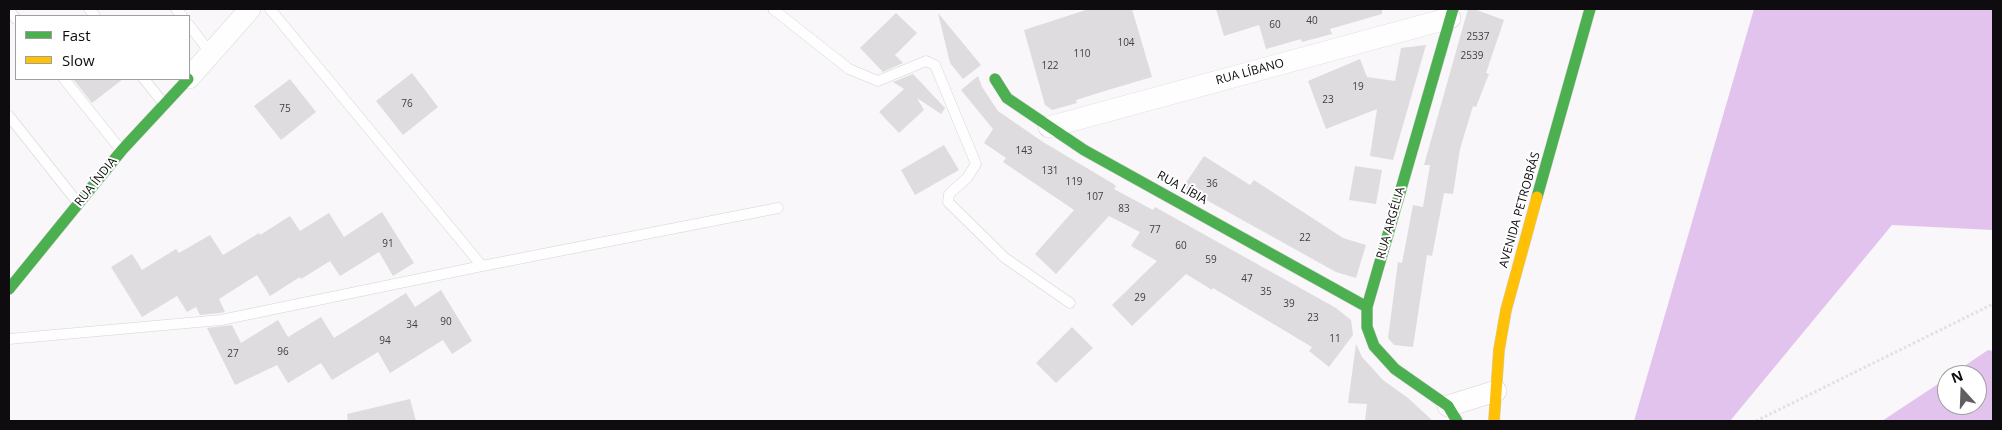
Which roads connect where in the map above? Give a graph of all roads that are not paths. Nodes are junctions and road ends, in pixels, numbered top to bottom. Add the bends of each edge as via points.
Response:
1 (250, 9) edge
2 (270, 9) edge
3 (773, 9) edge
4 (1590, 9) edge
5 (1451, 13) edge
6 (190, 26) edge
7 (211, 54) junction
8 (190, 76) edge
9 (995, 79) dead end
10 (65, 80) edge
11 (145, 80) edge
12 (186, 80) edge
13 (164, 105) junction
14 (9, 116) edge
15 (1049, 127) junction
16 (122, 150) junction
17 (78, 204) junction
18 (778, 208) dead end
19 (482, 266) junction
20 (9, 289) edge
21 (1070, 303) dead end
22 (1366, 307) junction
23 (9, 339) edge
24 (1496, 391) junction
25 (1453, 414) edge
26 (1494, 421) edge

1 - 7 street, RUA ÍNDIA
2 - 19 lane
3 - 21 lane via 849,69 878,81 926,62 935,65 976,164 967,178 949,194 948,202 1006,258
4 - 24 street, AVENIDA PETROBRÁS via 1506,310
5 - 15 street, RUA LÍBANO
5 - 22 street, RUA ARGÉLIA
6 - 7 lane
7 - 8 street, RUA ÍNDIA
9 - 15 street, RUA LÍBIA via 1007,98
10 - 16 lane
11 - 13 lane
12 - 13 street, RUA ÍNDIA
13 - 16 street, RUA ÍNDIA
14 - 17 lane
15 - 22 street, RUA LÍBIA via 1084,150
16 - 17 street, RUA ÍNDIA
17 - 20 street, RUA ÍNDIA
18 - 19 lane
19 - 23 lane via 221,320
22 - 25 street, RUA ARGÉLIA via 1367,327 1374,346 1395,369
24 - 25 street, RUA ARGÉLIA
24 - 26 street, AVENIDA PETROBRÁS

